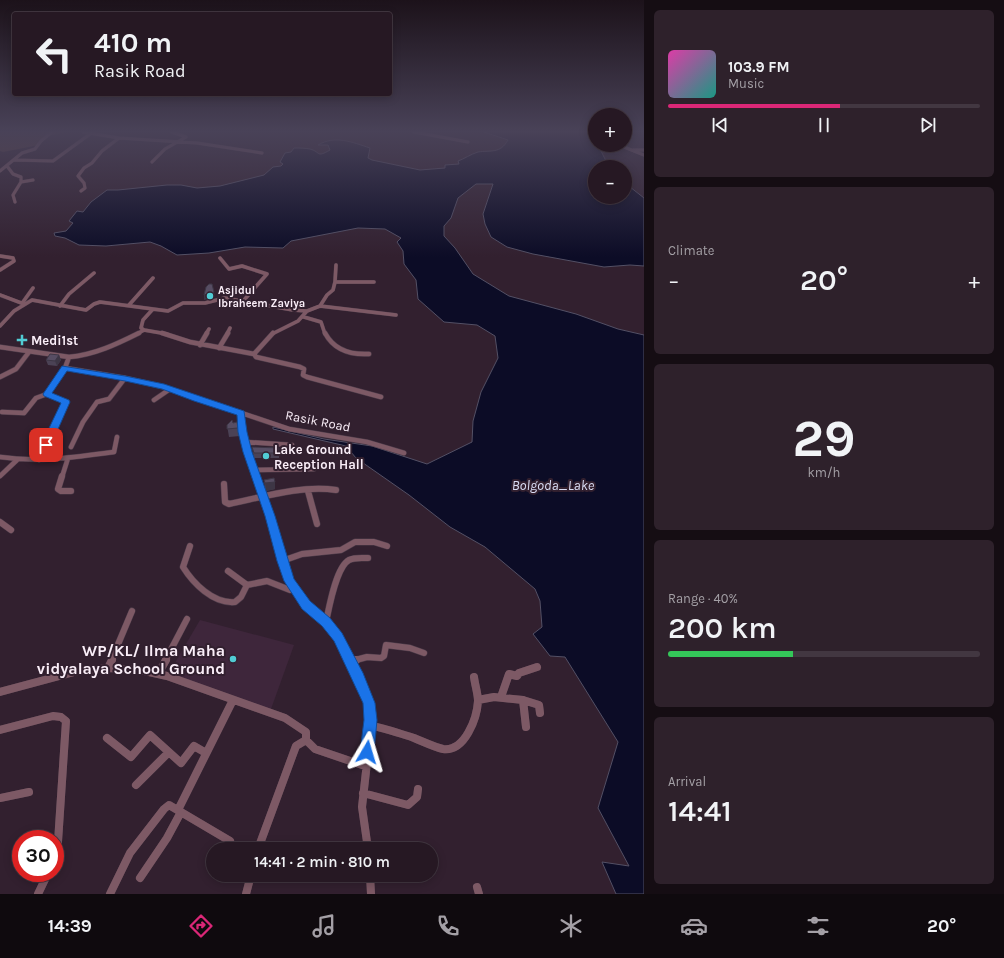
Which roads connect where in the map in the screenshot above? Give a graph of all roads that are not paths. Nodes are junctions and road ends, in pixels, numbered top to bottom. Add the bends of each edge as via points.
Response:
1 (13, 174) edge
2 (80, 174) edge
3 (33, 180) dead end
4 (21, 182) junction
5 (81, 191) dead end
6 (16, 202) dead end
7 (0, 256) edge
8 (220, 258) dead end
9 (336, 265) dead end
10 (0, 270) edge
11 (94, 273) dead end
12 (153, 278) dead end
13 (335, 282) junction
14 (374, 282) dead end
15 (33, 288) dead end
16 (0, 295) edge
17 (40, 295) dead end
18 (36, 300) junction
19 (244, 300) junction
20 (23, 303) junction
21 (129, 305) junction
22 (60, 306) junction
23 (320, 306) junction
24 (153, 308) junction
25 (307, 311) junction
26 (396, 315) dead end
27 (304, 317) junction
28 (0, 326) edge
29 (230, 328) dead end
30 (209, 329) dead end
31 (144, 330) junction
32 (200, 345) junction
33 (0, 347) edge
34 (219, 348) junction
35 (29, 352) junction
36 (254, 354) junction
37 (369, 354) dead end
38 (69, 357) junction
39 (65, 368) junction
40 (0, 377) edge
41 (125, 378) junction
42 (170, 389) junction
43 (47, 394) junction
44 (381, 397) dead end
45 (154, 400) dead end
46 (2, 412) dead end
47 (241, 413) junction
48 (117, 438) dead end
49 (245, 442) junction
50 (292, 444) dead end
51 (71, 447) dead end
52 (404, 453) dead end
53 (0, 456) edge
54 (68, 458) junction
55 (17, 460) junction
56 (39, 460) junction
57 (314, 469) dead end
58 (254, 470) junction
59 (0, 476) edge
60 (224, 484) dead end
61 (336, 490) dead end
62 (72, 491) dead end
63 (308, 491) junction
64 (263, 498) junction
65 (0, 522) edge
66 (317, 524) dead end
67 (11, 530) dead end
68 (190, 546) dead end
69 (387, 546) dead end
70 (368, 558) dead end
71 (282, 561) junction
72 (228, 571) dead end
73 (247, 585) junction
74 (295, 589) junction
75 (132, 611) dead end
76 (186, 620) dead end
77 (326, 622) junction
78 (424, 653) dead end
79 (350, 661) junction
80 (537, 667) dead end
81 (108, 668) junction
82 (158, 674) junction
83 (474, 677) dead end
84 (0, 692) edge
85 (501, 697) junction
86 (233, 700) junction
87 (478, 700) junction
88 (523, 700) junction
89 (540, 713) dead end
90 (370, 725) junction
91 (526, 727) dead end
92 (0, 730) edge
93 (107, 738) dead end
94 (306, 740) junction
95 (168, 752) junction
96 (206, 753) junction
97 (365, 766) junction
98 (136, 785) dead end
99 (418, 789) dead end
100 (29, 792) dead end
101 (363, 793) junction
102 (0, 798) edge
103 (180, 811) junction
104 (59, 830) edge
105 (230, 841) dead end
106 (261, 842) edge
107 (367, 842) edge
108 (140, 878) dead end
109 (44, 882) edge
110 (249, 882) edge
111 (370, 882) edge
112 (38, 894) edge
113 (110, 894) edge
114 (246, 894) edge
115 (371, 894) edge

1 - 4 street via 21,177
2 - 5 street via 78,176 85,188
3 - 4 street
4 - 6 street via 13,195
7 - 10 street via 13,258 14,261
8 - 19 street via 229,269 242,266 267,274
9 - 13 street
11 - 22 street via 69,294
12 - 21 street
13 - 14 street
13 - 23 street via 333,290
15 - 20 street
16 - 20 street
17 - 18 street
18 - 20 street
18 - 22 street
19 - 24 street via 225,298 205,304 183,303 168,311
19 - 25 street
20 - 28 street
21 - 22 street via 100,302 86,310
21 - 24 street
23 - 25 street
23 - 26 street
24 - 31 street via 143,320 141,328
25 - 27 street
27 - 36 street via 272,333
27 - 37 street via 321,322 332,344 346,353
29 - 34 street
30 - 32 street
31 - 32 street via 165,333
31 - 38 street via 114,345
32 - 34 street
33 - 35 street
34 - 36 street
35 - 38 street
35 - 40 street via 16,369
36 - 44 street via 256,357 300,367 304,369 303,375 306,377
38 - 39 street
39 - 41 street, Rasik Road
39 - 43 street
41 - 42 street, Rasik Road
41 - 51 street via 109,399 97,402 83,422
42 - 45 street
42 - 47 street, Rasik Road
43 - 46 street via 33,399 24,413
43 - 56 street via 66,402
47 - 49 street
47 - 52 street, Rasik Road via 298,432 367,442
48 - 54 street via 114,452
49 - 50 street
49 - 58 street
53 - 55 street
54 - 56 street
54 - 62 street via 58,489
55 - 56 street
55 - 59 street
57 - 58 street
58 - 64 street
60 - 64 street via 227,504
61 - 63 street via 329,488
63 - 64 street
63 - 66 street
64 - 71 street
65 - 67 street
68 - 73 street via 184,567 196,586 229,603 235,603
69 - 71 street via 374,542 355,542 341,550 302,554
70 - 77 street via 356,558 344,563
71 - 74 street
72 - 73 street
73 - 74 street via 267,581 290,590
74 - 77 street via 306,605
75 - 81 street
76 - 82 street
77 - 79 street via 338,637
78 - 79 street via 410,648 386,645 384,656 381,658 367,657
79 - 90 street via 369,703
80 - 85 street via 517,676 509,674
81 - 82 street
81 - 84 street via 78,671
82 - 86 street
83 - 87 street
85 - 87 street
85 - 88 street
86 - 94 street via 286,718 306,732
86 - 96 street
87 - 90 street via 476,715 468,733 454,748 444,749
88 - 89 street via 539,705
88 - 91 street
90 - 97 street
92 - 104 street via 53,716 66,721
93 - 95 street via 131,757 150,735
94 - 97 street via 315,749
94 - 106 street via 296,746
95 - 96 street via 182,763 194,746
95 - 98 street
96 - 103 street
97 - 101 street
99 - 101 street via 417,797 408,805
100 - 102 street
101 - 107 street
103 - 105 street
103 - 108 street via 167,838
103 - 113 street via 169,805 164,809 130,853
109 - 112 street
110 - 114 street
111 - 115 street

